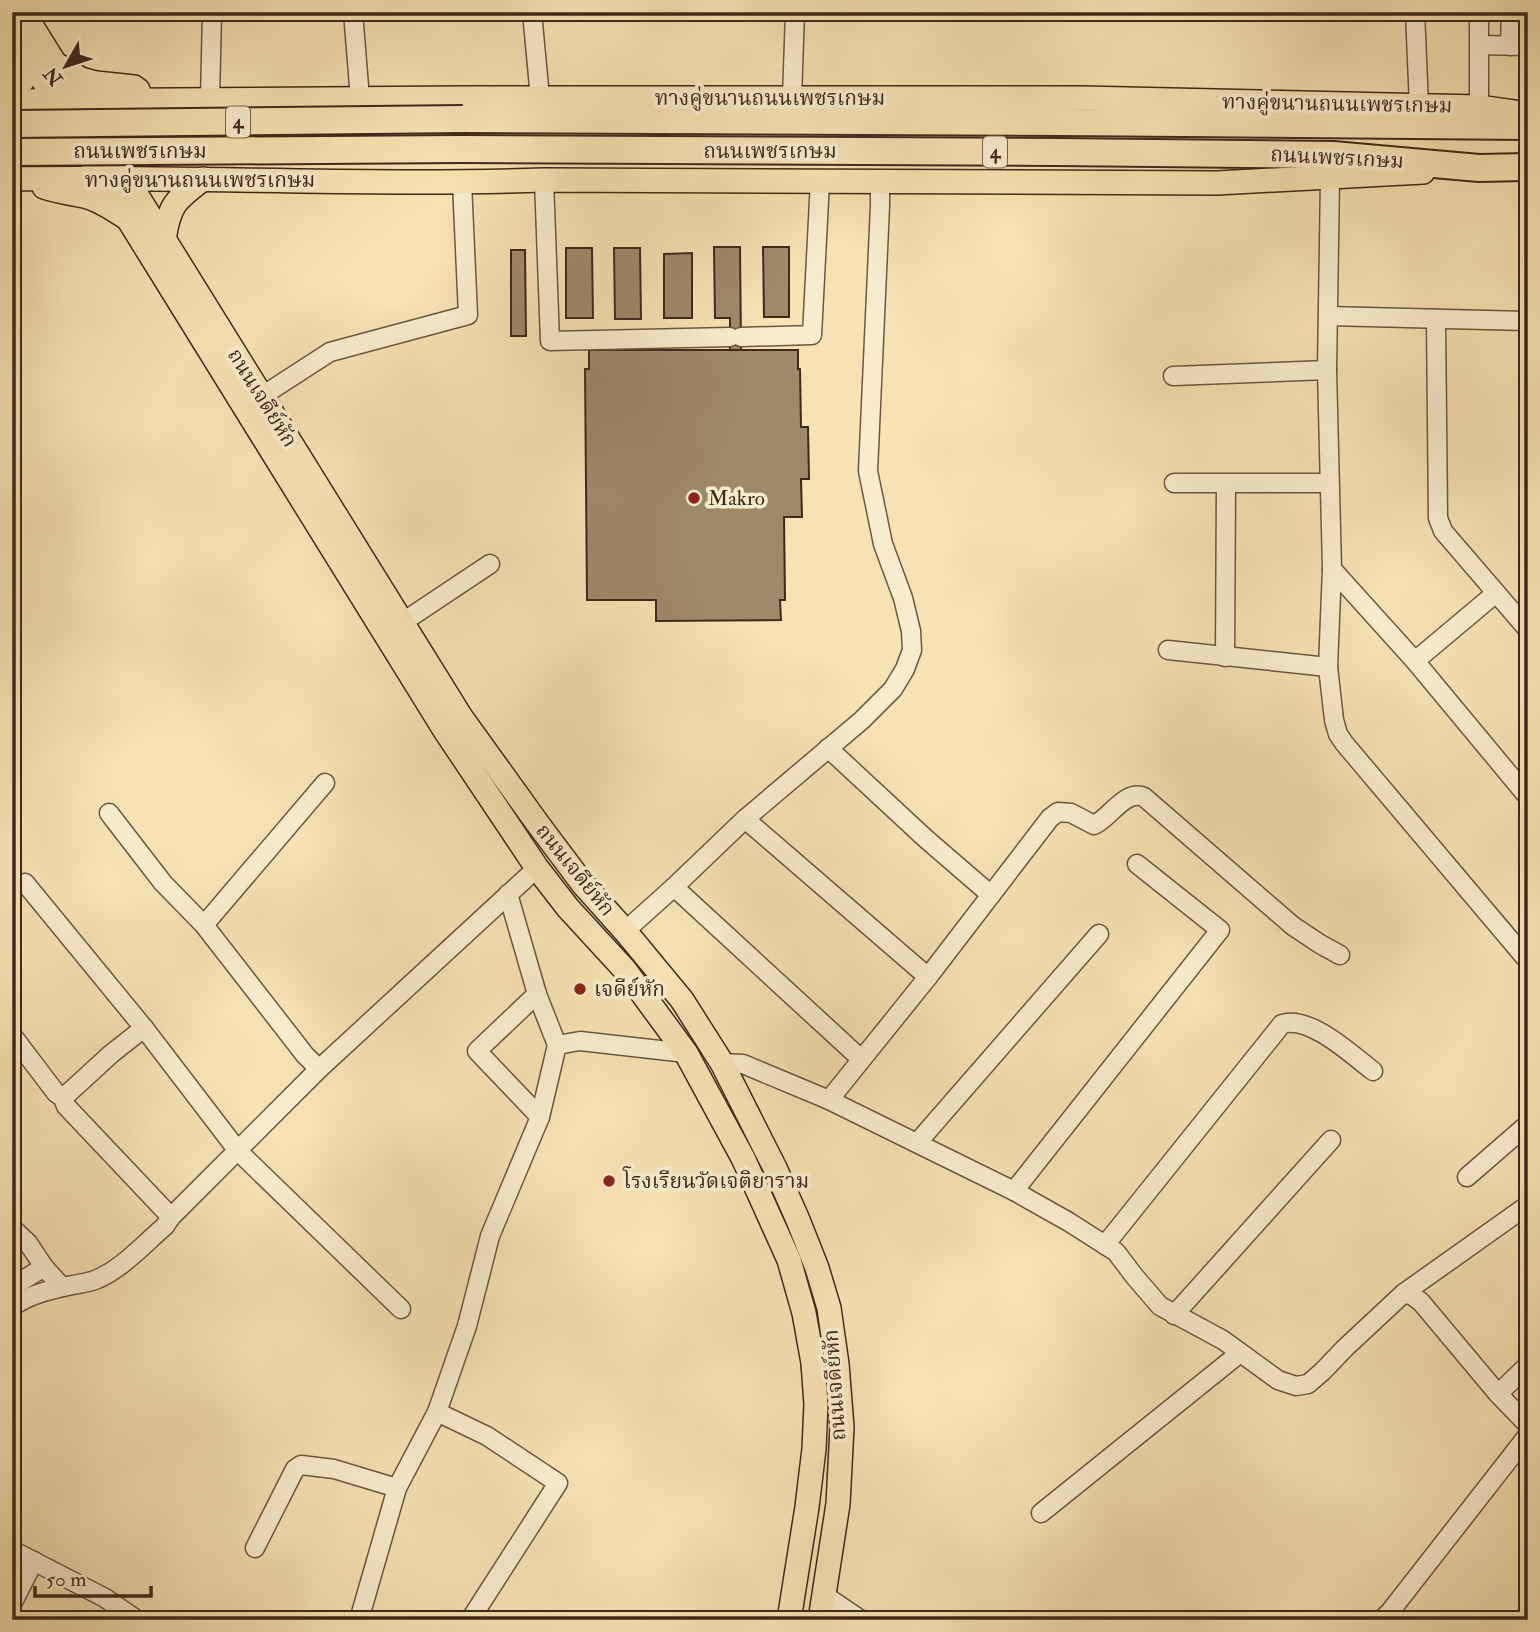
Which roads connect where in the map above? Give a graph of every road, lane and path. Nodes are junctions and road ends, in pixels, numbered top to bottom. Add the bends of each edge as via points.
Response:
1 (23, 12) edge
2 (212, 12) edge
3 (353, 12) edge
4 (532, 12) edge
5 (795, 12) edge
6 (1415, 12) edge
7 (1479, 12) edge
8 (1511, 12) edge
9 (12, 24) edge
10 (1480, 45) junction
11 (1519, 46) edge
12 (30, 57) junction
13 (56, 64) junction
14 (12, 92) edge
15 (540, 98) junction
16 (792, 98) junction
17 (360, 99) junction
18 (158, 100) junction
19 (210, 100) junction
20 (12, 101) edge
21 (66, 101) junction
22 (1419, 106) junction
23 (1479, 107) junction
24 (1528, 114) edge
25 (12, 124) edge
26 (1528, 126) edge
27 (12, 152) edge
28 (1528, 167) edge
29 (1479, 168) junction
30 (103, 178) junction
31 (203, 178) junction
32 (1330, 178) junction
33 (18, 179) edge
34 (126, 179) junction
35 (544, 180) junction
36 (820, 181) junction
37 (880, 181) junction
38 (462, 183) junction
39 (128, 219) junction
40 (164, 240) junction
41 (1328, 316) junction
42 (1436, 319) junction
43 (1528, 321) edge
44 (1327, 370) junction
45 (1173, 376) dead end
46 (262, 396) junction
47 (1174, 483) dead end
48 (1329, 483) junction
49 (1226, 484) junction
50 (490, 564) dead end
51 (1332, 569) junction
52 (1496, 593) junction
53 (402, 622) junction
54 (1528, 630) edge
55 (1168, 650) dead end
56 (1225, 657) junction
57 (1415, 661) junction
58 (1328, 667) junction
59 (828, 748) junction
60 (325, 783) dead end
61 (1528, 797) edge
62 (109, 813) dead end
63 (745, 819) junction
64 (1137, 864) dead end
65 (537, 868) junction
66 (25, 883) dead end
67 (674, 887) junction
68 (508, 894) junction
69 (991, 895) junction
70 (204, 925) junction
71 (625, 931) junction
72 (1099, 934) dead end
73 (1340, 955) dead end
74 (1528, 961) edge
75 (928, 977) junction
76 (537, 993) junction
77 (144, 1028) junction
78 (12, 1035) edge
79 (558, 1045) junction
80 (686, 1054) junction
81 (861, 1059) junction
82 (722, 1063) junction
83 (319, 1069) junction
84 (1373, 1071) dead end
85 (62, 1098) junction
86 (829, 1100) junction
87 (540, 1117) junction
88 (1528, 1124) edge
89 (1331, 1140) dead end
90 (917, 1143) junction
91 (238, 1150) junction
92 (1467, 1177) dead end
93 (1014, 1191) junction
94 (1528, 1205) edge
95 (171, 1217) junction
96 (12, 1228) edge
97 (1105, 1245) junction
98 (44, 1267) junction
99 (12, 1287) edge
100 (62, 1287) junction
101 (1404, 1293) junction
102 (12, 1307) edge
103 (401, 1309) dead end
104 (1174, 1315) junction
105 (1240, 1353) junction
106 (1528, 1365) edge
107 (1498, 1394) junction
108 (437, 1412) junction
109 (1528, 1425) edge
110 (1528, 1435) edge
111 (397, 1488) junction
112 (1041, 1513) dead end
113 (255, 1548) dead end
114 (12, 1550) edge
115 (34, 1561) junction
116 (824, 1595) junction
117 (12, 1604) edge
118 (137, 1620) edge
119 (359, 1620) edge
120 (470, 1620) edge
121 (789, 1620) edge
122 (820, 1620) edge
123 (862, 1620) edge
124 (1381, 1620) edge

1 - 13 main road
2 - 19 street
3 - 17 street
4 - 15 street
5 - 16 street
6 - 22 street
7 - 10 street
8 - 11 street
9 - 12 main road
10 - 11 street
10 - 23 street
12 - 14 main road via 27,74
12 - 21 main road
13 - 18 main road via 81,79 134,87
13 - 21 main road
15 - 16 main road, ทางคู่ขนานถนนเพชรเกษม / 4
15 - 17 main road, ทางคู่ขนานถนนเพชรเกษม / 4
16 - 22 main road, ทางคู่ขนานถนนเพชรเกษม / 4 via 1082,98
17 - 19 main road, ทางคู่ขนานถนนเพชรเกษม / 4
18 - 19 main road, ทางคู่ขนานถนนเพชรเกษม / 4
18 - 21 main road, ทางคู่ขนานถนนเพชรเกษม / 4
20 - 21 main road, ทางคู่ขนานถนนเพชรเกษม / 4
21 - 30 main road, ถนนเจดีย์หัก
21 - 34 main road, ถนนเจดีย์หัก
22 - 23 main road, ทางคู่ขนานถนนเพชรเกษม / 4
23 - 24 main road, ทางคู่ขนานถนนเพชรเกษม / 4
25 - 26 highway, ถนนเพชรเกษม / 4, bridge via 463,120
27 - 29 highway, ถนนเพชรเกษม / 4, bridge via 461,149 1333,155
28 - 29 highway, ถนนเพชรเกษม / 4
29 - 32 main road, ทางคู่ขนานถนนเพชรเกษม / 4
30 - 33 main road, ทางคู่ขนานถนนเพชรเกษม / 4
30 - 34 main road, ทางคู่ขนานถนนเพชรเกษม / 4
30 - 39 main road, ถนนเจดีย์หัก
31 - 34 main road, ทางคู่ขนานถนนเพชรเกษม / 4
31 - 38 main road, ทางคู่ขนานถนนเพชรเกษม / 4
31 - 40 main road via 175,202
32 - 37 main road, ทางคู่ขนานถนนเพชรเกษม / 4 via 1217,183
32 - 41 street
33 - 39 main road via 86,196
34 - 40 main road, ถนนเจดีย์หัก
35 - 36 main road, ทางคู่ขนานถนนเพชรเกษม / 4
35 - 36 street via 550,341 812,335
35 - 38 main road, ทางคู่ขนานถนนเพชรเกษม / 4
36 - 37 main road, ทางคู่ขนานถนนเพชรเกษม / 4
37 - 59 street via 868,471 883,544 903,598 912,650 893,689
38 - 46 street via 468,315 330,352
39 - 65 main road, ถนนเจดีย์หัก via 444,729
40 - 46 main road, ถนนเจดีย์หัก
41 - 42 street
41 - 44 street
42 - 43 street
42 - 52 street via 1438,519
44 - 45 street
44 - 48 street
46 - 53 main road, ถนนเจดีย์หัก
47 - 49 street
48 - 49 street
48 - 51 street
49 - 56 street
50 - 53 street
51 - 57 street
51 - 58 street
52 - 54 street
52 - 57 street
53 - 71 main road, ถนนเจดีย์หัก via 461,717 538,824
55 - 56 street
56 - 58 street
57 - 61 street
58 - 74 street via 1338,734
59 - 63 street
59 - 69 street
60 - 70 street
62 - 70 street via 163,883
63 - 67 street
63 - 75 street
64 - 93 street via 1220,930
65 - 68 street
65 - 80 main road, ถนนเจดีย์หัก via 625,970
66 - 77 street
67 - 71 street
67 - 81 street
68 - 76 street
68 - 83 street
69 - 73 street via 1058,812 1094,825 1138,795 1293,926
69 - 75 street
70 - 83 street
71 - 82 main road, ถนนเจดีย์หัก via 682,1000
72 - 90 street
75 - 81 street
76 - 79 street
76 - 87 street via 477,1051
77 - 85 street
77 - 91 street
78 - 85 street
79 - 80 street via 580,1041
79 - 87 street
80 - 121 main road, ถนนเจดีย์หัก via 767,1209 804,1312 816,1404 814,1449
81 - 86 street
82 - 86 street via 743,1064
82 - 116 main road, ถนนเจดีย์หัก via 798,1220 829,1308 842,1427 838,1504
83 - 91 street
84 - 97 street via 1317,1030 1290,1021 1282,1024
85 - 95 street
86 - 90 street
87 - 108 street via 490,1236 467,1326
88 - 92 street
89 - 104 street
90 - 93 street
91 - 95 street
91 - 103 street
93 - 97 street
94 - 101 street
95 - 100 street via 113,1271
96 - 98 street
97 - 104 street via 1116,1252 1152,1298
98 - 99 street
98 - 100 street
100 - 102 street
101 - 105 street via 1308,1384 1296,1386 1278,1380
101 - 107 street via 1421,1302
104 - 105 street
105 - 112 street
106 - 107 street
107 - 109 street
108 - 111 street
108 - 120 street via 488,1436 558,1483
110 - 124 street
111 - 113 street via 334,1469 301,1465
111 - 119 street
114 - 115 street
115 - 117 street
115 - 118 street
116 - 122 main road, ถนนเจดีย์หัก
116 - 123 street

